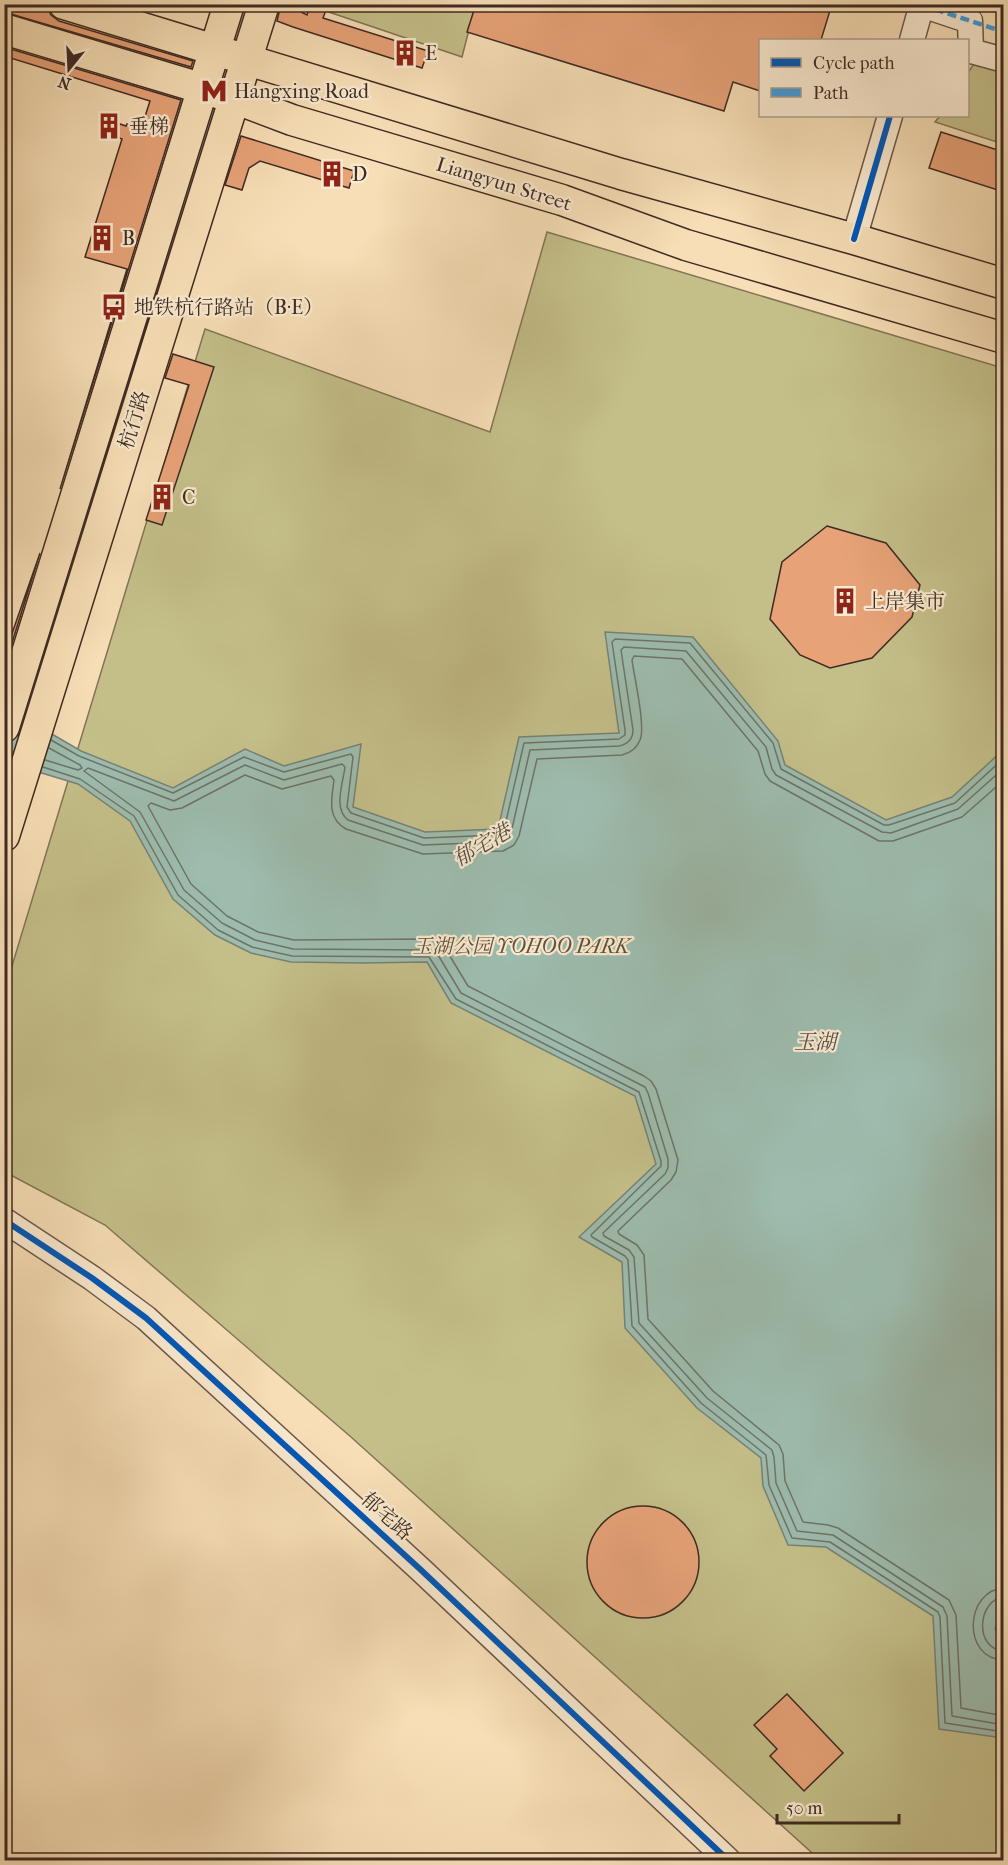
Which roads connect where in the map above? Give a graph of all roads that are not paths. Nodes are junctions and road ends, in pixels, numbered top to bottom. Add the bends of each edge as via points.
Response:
1 (64, 4) edge
2 (229, 4) edge
3 (264, 4) edge
4 (922, 5) edge
5 (4, 29) edge
6 (912, 39) edge
7 (214, 49) junction
8 (969, 52) edge
9 (1004, 60) edge
10 (245, 61) junction
11 (202, 88) junction
12 (234, 98) junction
13 (890, 117) edge
14 (854, 239) junction
15 (1004, 284) edge
16 (1004, 338) edge
17 (4, 727) edge
18 (4, 836) edge
19 (4, 1221) edge
20 (728, 1860) edge

1 - 7 main road
2 - 7 main road, 杭行路
3 - 10 main road, 杭行路
4 - 6 street
4 - 8 street via 969,21
5 - 11 main road, Liangyun Street
7 - 10 main road
7 - 11 main road, 杭行路
8 - 9 street
10 - 12 main road, 杭行路
10 - 14 main road
11 - 12 main road, Liangyun Street
11 - 17 main road, 杭行路
12 - 16 main road, Liangyun Street via 291,120 562,200 686,245
12 - 18 main road, 杭行路
13 - 14 street
14 - 15 main road
19 - 20 street, 郁宅路 via 146,1317

